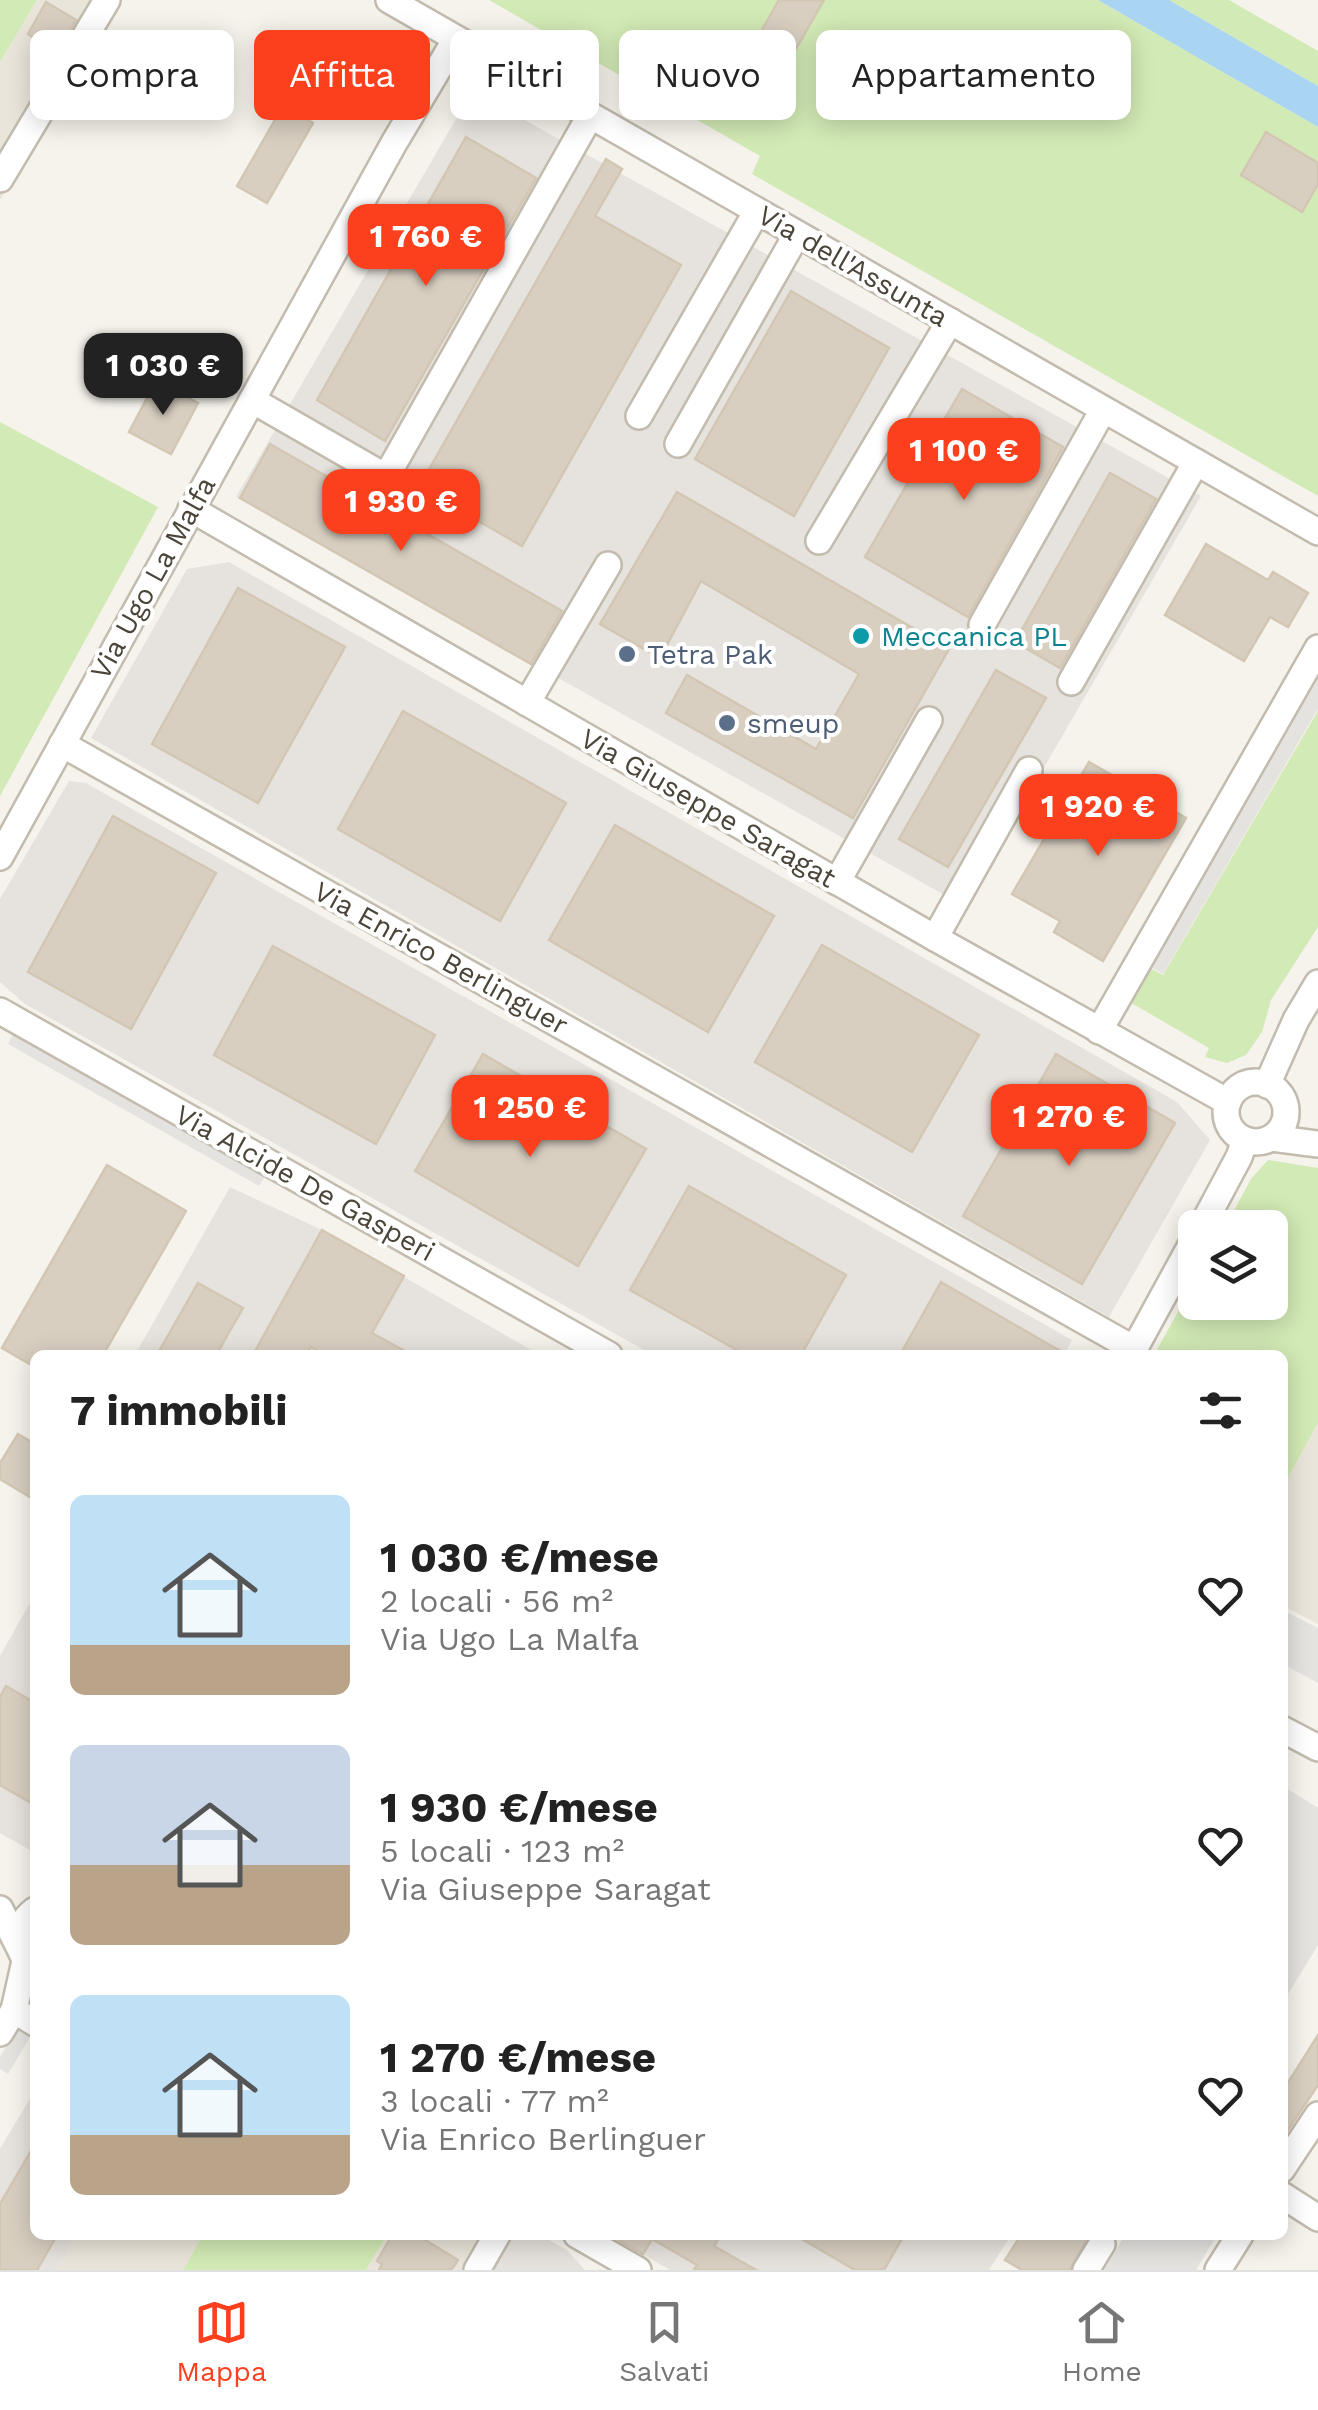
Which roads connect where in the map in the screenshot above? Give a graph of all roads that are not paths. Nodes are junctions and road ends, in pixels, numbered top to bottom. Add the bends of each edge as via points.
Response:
1 (107, 0) edge
2 (389, 0) edge
3 (450, 36) edge
4 (450, 49) edge
5 (588, 120) edge
6 (597, 120) edge
7 (0, 178) edge
8 (756, 211) junction
9 (797, 234) junction
10 (950, 321) junction
11 (252, 400) junction
12 (1103, 410) junction
13 (639, 416) dead end
14 (678, 444) dead end
15 (1196, 462) junction
16 (191, 509) junction
17 (1318, 532) edge
18 (819, 541) dead end
19 (608, 566) dead end
20 (982, 625) dead end
21 (1318, 648) edge
22 (1071, 682) dead end
23 (527, 704) junction
24 (929, 720) dead end
25 (62, 744) junction
26 (1029, 770) dead end
27 (0, 857) edge
28 (837, 882) junction
29 (935, 938) junction
30 (1318, 983) edge
31 (0, 1011) edge
32 (1099, 1031) junction
33 (1267, 1084) junction
34 (1228, 1102) junction
35 (1267, 1131) junction
36 (1318, 1143) edge
37 (1210, 1210) edge
38 (1178, 1269) edge
39 (601, 1350) edge
40 (1129, 1350) edge
41 (1134, 1350) edge
42 (1288, 1731) edge
43 (1318, 1748) edge
44 (0, 1895) edge
45 (30, 1905) edge
46 (0, 1909) edge
47 (30, 1913) edge
48 (26, 1959) edge
49 (24, 2016) edge
50 (0, 2033) edge
51 (1318, 2115) edge
52 (1288, 2160) edge
53 (1288, 2200) edge
54 (1318, 2218) edge
55 (494, 2240) edge
56 (582, 2240) edge
57 (585, 2240) edge
58 (1237, 2240) edge
59 (1102, 2244) dead end
60 (478, 2270) edge
61 (602, 2270) edge
62 (638, 2270) edge
63 (1086, 2270) edge
64 (1218, 2270) edge

1 - 7 street
2 - 3 street, Via dell'Assunta
4 - 11 street, Via Ugo La Malfa
5 - 11 street via 386,477
6 - 8 street, Via dell'Assunta
8 - 9 street, Via dell'Assunta
8 - 13 street
9 - 10 street, Via dell'Assunta
9 - 14 street
10 - 12 street, Via dell'Assunta
10 - 18 street
11 - 16 street, Via Ugo La Malfa
12 - 15 street, Via dell'Assunta
12 - 20 street
15 - 17 street, Via dell'Assunta
15 - 22 street
16 - 23 street, Via Giuseppe Saragat
16 - 25 street, Via Ugo La Malfa
19 - 23 street
21 - 32 street
23 - 28 street, Via Giuseppe Saragat
24 - 28 street
25 - 27 street, Via Ugo La Malfa
25 - 40 street, Via Enrico Berlinguer
26 - 29 street
28 - 29 street, Via Giuseppe Saragat
29 - 32 street, Via Giuseppe Saragat
30 - 33 street
31 - 39 street, Via Alcide De Gasperi
32 - 34 street, Via Giuseppe Saragat
33 - 34 street via 1240,1087
33 - 35 street via 1282,1097
34 - 35 street via 1231,1128
35 - 36 street
35 - 37 street via 1240,1157
38 - 41 street
42 - 43 street
44 - 45 street
46 - 48 street
47 - 48 street via 22,1922
48 - 49 street
49 - 50 street
51 - 52 street
53 - 54 street
55 - 60 street
56 - 61 street
57 - 62 street
58 - 64 street
59 - 63 street

